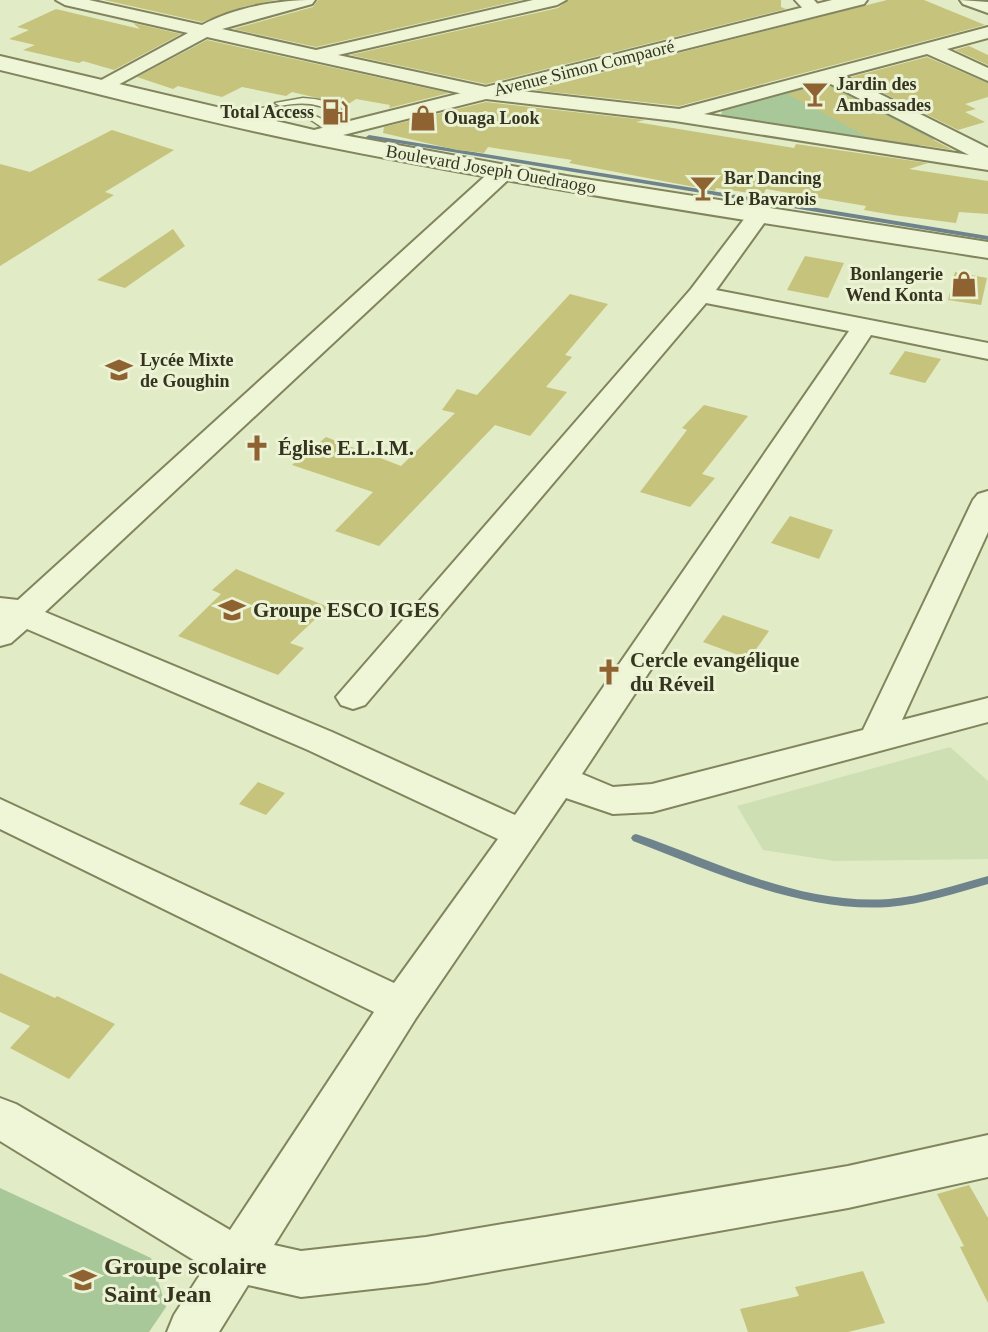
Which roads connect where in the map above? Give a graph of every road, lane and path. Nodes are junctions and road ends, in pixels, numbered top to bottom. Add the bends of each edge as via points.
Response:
1 (65, 0) edge
2 (306, 0) edge
3 (557, 0) edge
4 (857, 0) edge
5 (969, 0) edge
6 (809, 5) edge
7 (988, 8) edge
8 (204, 30) junction
9 (988, 32) edge
10 (930, 48) junction
11 (314, 54) junction
12 (3, 66) edge
13 (988, 75) edge
14 (830, 76) junction
15 (101, 88) junction
16 (485, 93) junction
17 (268, 109) junction
18 (675, 116) junction
19 (238, 120) junction
20 (325, 131) junction
21 (988, 156) edge
22 (988, 164) edge
23 (502, 173) junction
24 (759, 215) junction
25 (988, 250) edge
26 (700, 294) junction
27 (864, 327) junction
28 (988, 351) edge
29 (988, 500) edge
30 (8, 618) edge
31 (353, 697) dead end
32 (988, 710) edge
33 (875, 741) junction
34 (558, 777) junction
35 (0, 813) edge
36 (524, 831) junction
37 (401, 1006) junction
38 (0, 1118) edge
39 (988, 1156) edge
40 (237, 1260) junction
41 (191, 1332) edge

1 - 8 street
2 - 8 street via 241,15
3 - 11 street
4 - 6 street, Avenue Simon Compaoré
5 - 7 street
6 - 16 street, Avenue Simon Compaoré
8 - 11 street
8 - 15 street
9 - 10 street
10 - 13 street
10 - 14 street
11 - 16 street
12 - 15 street, Boulevard Joseph Ouedraogo
14 - 18 street
14 - 21 street
15 - 19 street, Boulevard Joseph Ouedraogo
16 - 18 street
16 - 20 street, Avenue Simon Compaoré
17 - 19 lane
17 - 20 lane via 307,113
17 - 20 lane via 289,101 325,103 340,115
18 - 22 street
19 - 20 street, Boulevard Joseph Ouedraogo
20 - 23 street, Boulevard Joseph Ouedraogo
23 - 24 street, Boulevard Joseph Ouedraogo
23 - 30 street via 129,514
24 - 25 street, Boulevard Joseph Ouedraogo
24 - 26 street
26 - 27 street
26 - 31 street
27 - 28 street
27 - 34 street
29 - 33 street
30 - 36 street via 320,741
32 - 33 street
33 - 34 street via 631,801 593,798
34 - 36 street
35 - 37 street
36 - 37 street
37 - 40 street
38 - 40 street
39 - 40 street via 848,1187 426,1260 301,1274
40 - 41 street

